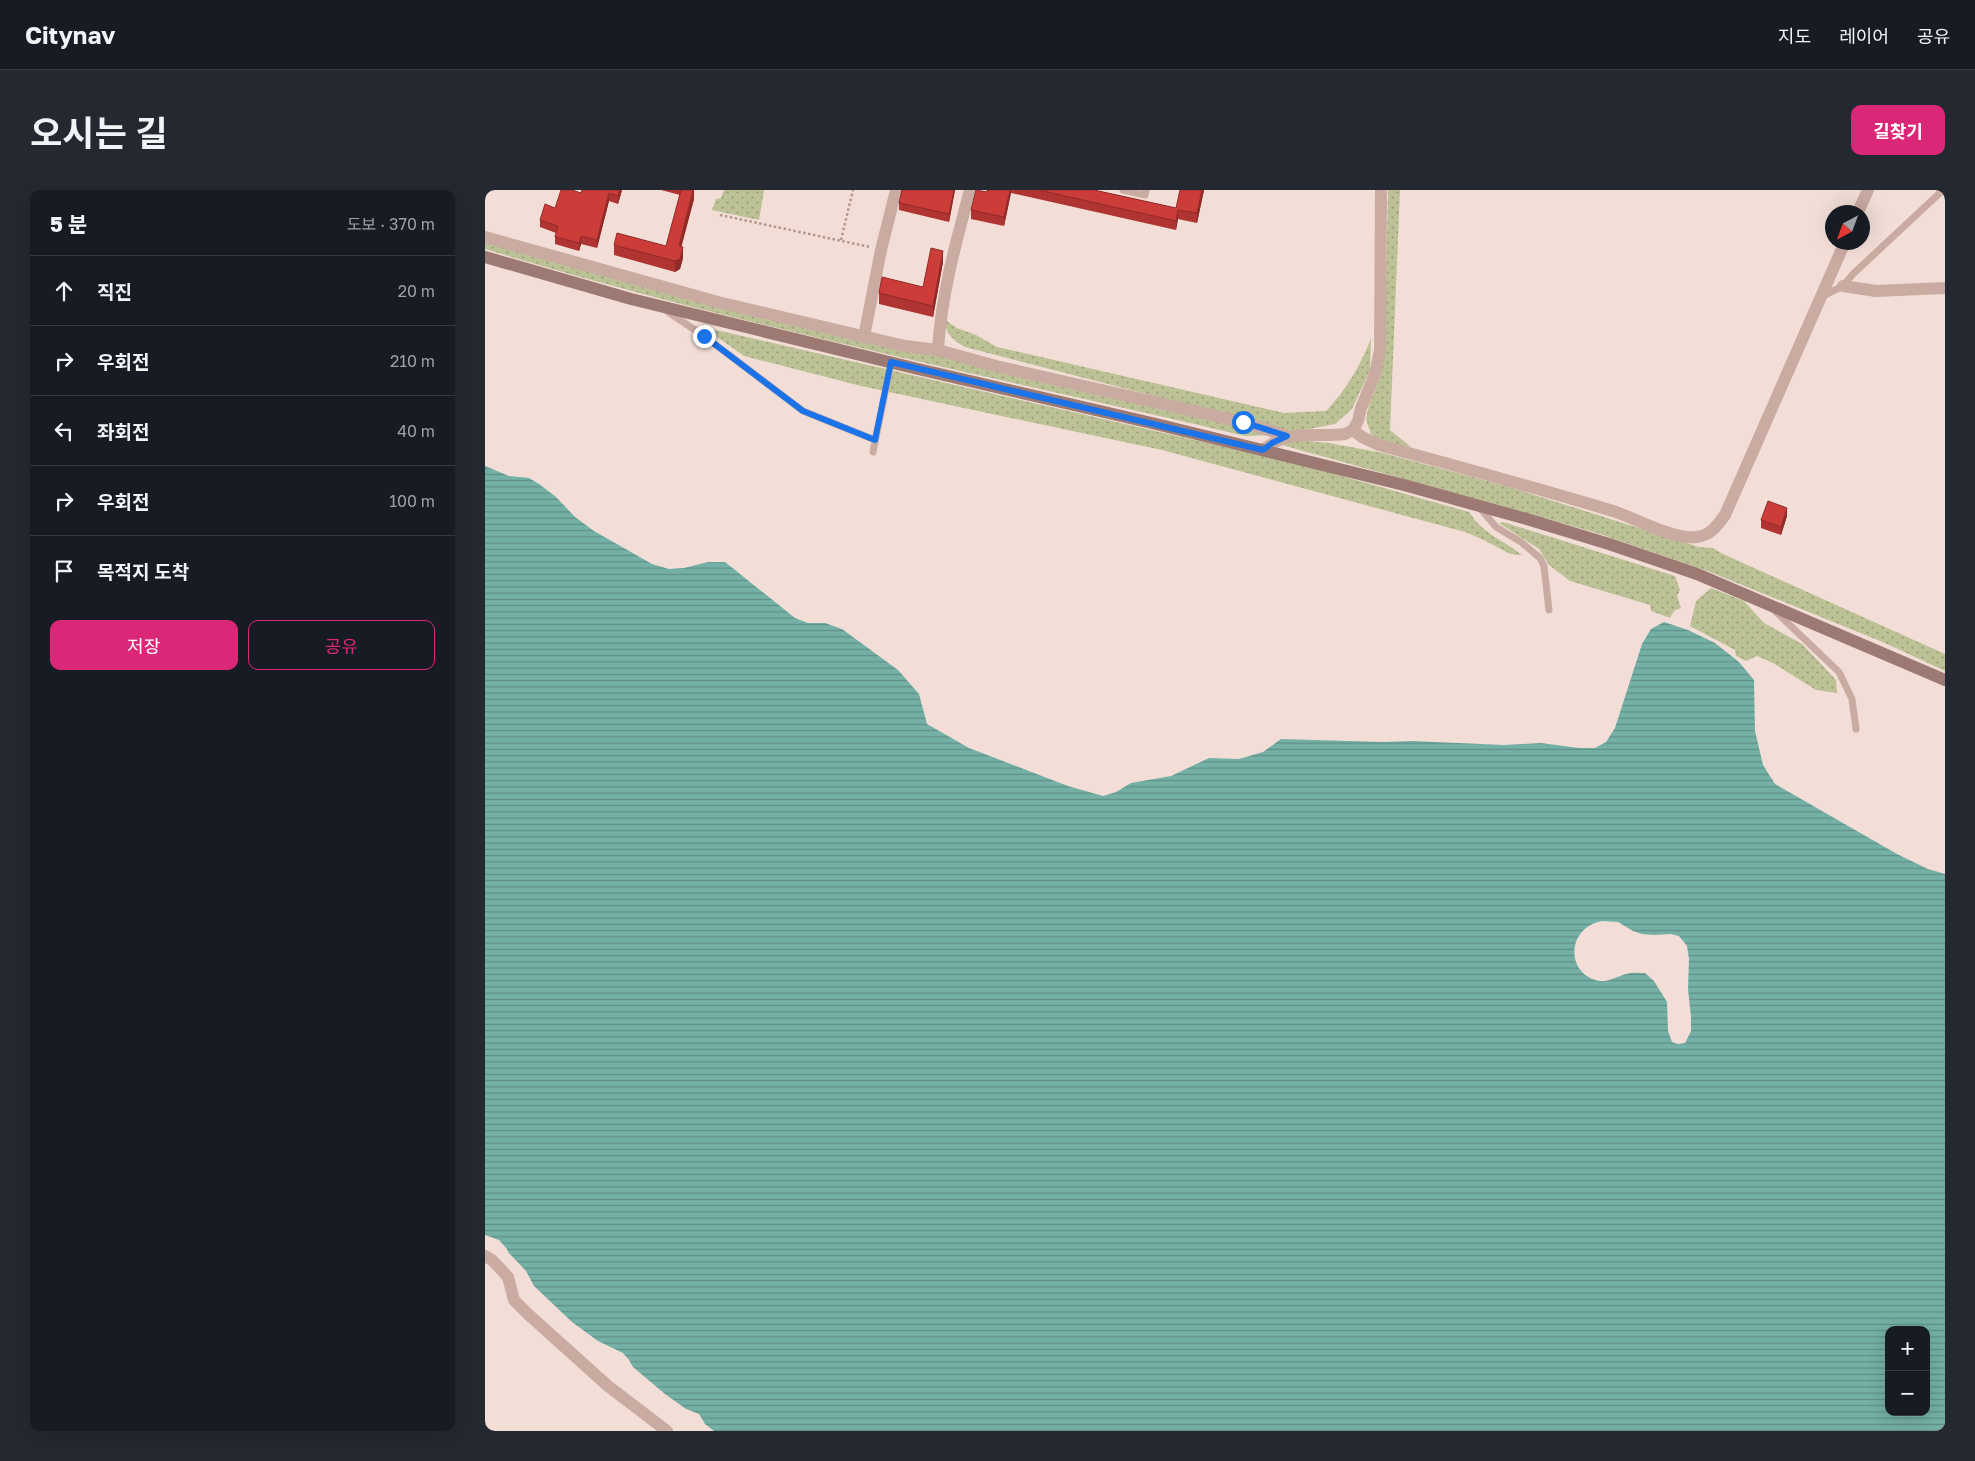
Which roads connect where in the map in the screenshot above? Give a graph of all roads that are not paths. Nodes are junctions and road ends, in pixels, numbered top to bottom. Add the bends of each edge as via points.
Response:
1 (896, 190) edge
2 (970, 190) edge
3 (1123, 190) edge
4 (1146, 190) edge
5 (1381, 190) edge
6 (1868, 190) edge
7 (1943, 190) edge
8 (1861, 205) edge
9 (485, 237) edge
10 (1841, 250) edge
11 (485, 257) edge
12 (1843, 286) junction
13 (1945, 288) edge
14 (1820, 298) junction
15 (659, 306) junction
16 (863, 337) junction
17 (938, 350) junction
18 (891, 362) junction
19 (1353, 430) junction
20 (1287, 436) junction
21 (875, 440) junction
22 (1263, 450) junction
23 (873, 452) dead end
24 (1477, 505) junction
25 (1768, 604) junction
26 (1549, 610) dead end
27 (1945, 680) edge
28 (1856, 728) dead end
29 (485, 1256) edge
30 (667, 1431) edge

1 - 16 street
2 - 17 street via 956,240 939,326
3 - 4 lane via 1145,195
5 - 19 street via 1380,350 1375,374
6 - 8 street
7 - 12 lane
9 - 16 street via 718,302
10 - 14 street
11 - 15 street
12 - 13 street via 1876,291
12 - 14 lane
14 - 19 street via 1725,515 1707,534 1695,538 1379,445
15 - 18 street
15 - 21 lane via 803,411
16 - 17 street
17 - 20 street via 1243,422
18 - 21 lane
18 - 22 street
19 - 20 street via 1335,435
20 - 22 street
21 - 23 lane
22 - 24 street
24 - 25 street via 1609,544 1697,574
24 - 26 lane via 1496,527 1541,558
25 - 27 street
25 - 28 lane via 1839,672 1852,699
29 - 30 street via 509,1277 514,1300 529,1315 608,1386

